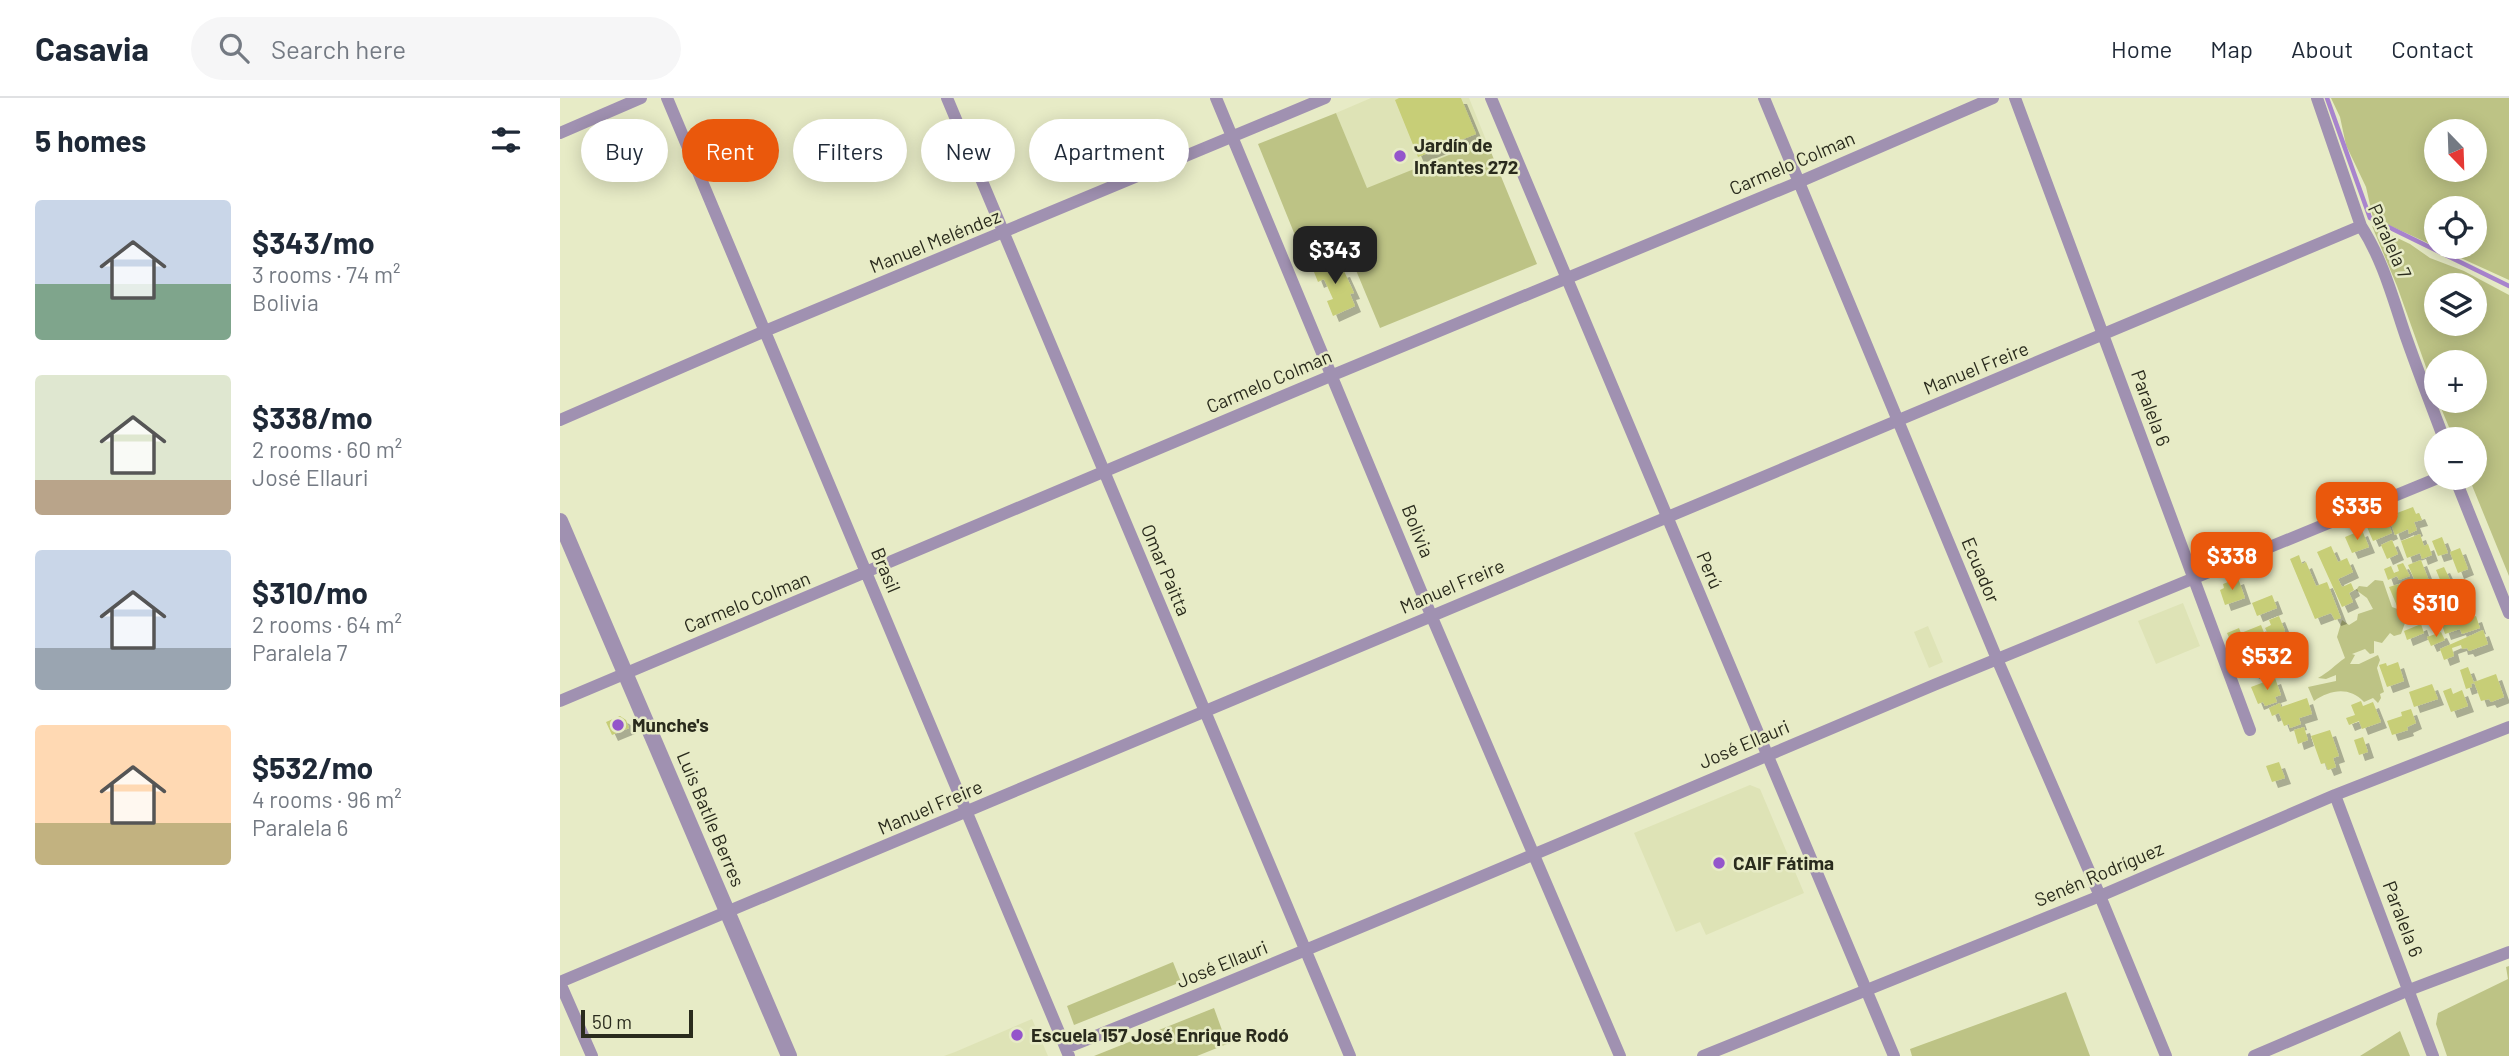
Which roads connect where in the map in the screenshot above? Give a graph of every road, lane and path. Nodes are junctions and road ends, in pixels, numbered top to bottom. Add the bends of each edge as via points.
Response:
1 (641, 98) edge
2 (667, 98) edge
3 (947, 98) edge
4 (1216, 98) edge
5 (1325, 98) edge
6 (1491, 98) edge
7 (1764, 98) edge
8 (1993, 98) edge
9 (2015, 98) edge
10 (2316, 98) edge
11 (560, 133) edge
12 (1232, 137) junction
13 (1799, 182) junction
14 (2361, 226) junction
15 (1005, 233) junction
16 (1567, 277) junction
17 (765, 331) junction
18 (2105, 335) junction
19 (1333, 375) junction
20 (560, 420) edge
21 (1898, 421) junction
22 (2440, 427) edge
23 (1105, 472) junction
24 (2424, 484) edge
25 (2460, 490) edge
26 (1667, 516) junction
27 (560, 522) edge
28 (866, 573) junction
29 (2193, 580) junction
30 (2509, 613) edge
31 (1432, 615) junction
32 (1997, 659) junction
33 (625, 673) junction
34 (560, 701) edge
35 (1204, 712) junction
36 (2509, 727) edge
37 (2250, 730) dead end
38 (1766, 756) junction
39 (2335, 795) junction
40 (966, 812) junction
41 (1533, 855) junction
42 (2100, 895) junction
43 (729, 913) junction
44 (1306, 952) junction
45 (2509, 952) edge
46 (560, 983) edge
47 (2409, 990) junction
48 (1866, 991) junction
49 (1067, 1052) edge
50 (592, 1056) edge
51 (789, 1056) edge
52 (1350, 1056) edge
53 (1619, 1056) edge
54 (1703, 1056) edge
55 (1894, 1056) edge
56 (2166, 1056) edge
57 (2254, 1056) edge
58 (2433, 1056) edge

1 - 11 street
2 - 17 street, Brasil
3 - 15 street, Omar Paitta
4 - 12 street, Bolivia
5 - 12 street, Manuel Meléndez
6 - 16 street, Perú
7 - 13 street, Ecuador
8 - 13 street, Carmelo Colman
9 - 18 street, Paralela 6
10 - 14 street, Paralela 7
12 - 15 street, Manuel Meléndez
12 - 19 street, Bolivia
13 - 16 street, Carmelo Colman
13 - 21 street, Ecuador
14 - 18 street, Manuel Freire
14 - 22 street, Paralela 7 via 2393,294
15 - 17 street, Manuel Meléndez
15 - 23 street, Omar Paitta
16 - 19 street, Carmelo Colman
16 - 26 street, Perú
17 - 20 street, Manuel Meléndez
17 - 28 street, Brasil
18 - 21 street, Manuel Freire
18 - 29 street, Paralela 6
19 - 23 street, Carmelo Colman
19 - 31 street, Bolivia
21 - 26 street, Manuel Freire
21 - 32 street, Ecuador
23 - 28 street, Carmelo Colman
23 - 35 street, Omar Paitta
24 - 29 street, José Ellauri
25 - 30 street
26 - 31 street, Manuel Freire
26 - 38 street, Perú
27 - 33 street, Luis Batlle Berres
28 - 33 street, Carmelo Colman
28 - 40 street, Brasil
29 - 32 street, José Ellauri
29 - 37 street, Paralela 6
31 - 35 street, Manuel Freire
31 - 41 street, Bolivia
32 - 38 street, José Ellauri
32 - 42 street, Ecuador
33 - 34 street, Carmelo Colman
33 - 43 street, Luis Batlle Berres
35 - 40 street, Manuel Freire
35 - 44 street, Omar Paitta
36 - 39 street, Senén Rodríguez
38 - 41 street, José Ellauri
38 - 48 street, Perú
39 - 42 street, Senén Rodríguez
39 - 47 street, Paralela 6
40 - 43 street, Manuel Freire
40 - 49 street, Brasil
41 - 44 street, José Ellauri
41 - 53 street, Bolivia
42 - 48 street, Senén Rodríguez
42 - 56 street, Ecuador
43 - 46 street, Manuel Freire
43 - 51 street, Luis Batlle Berres
44 - 49 street, José Ellauri
44 - 52 street, Omar Paitta
45 - 47 street
46 - 50 street
47 - 57 street
47 - 58 street, Paralela 6
48 - 54 street, Senén Rodríguez
48 - 55 street, Perú

